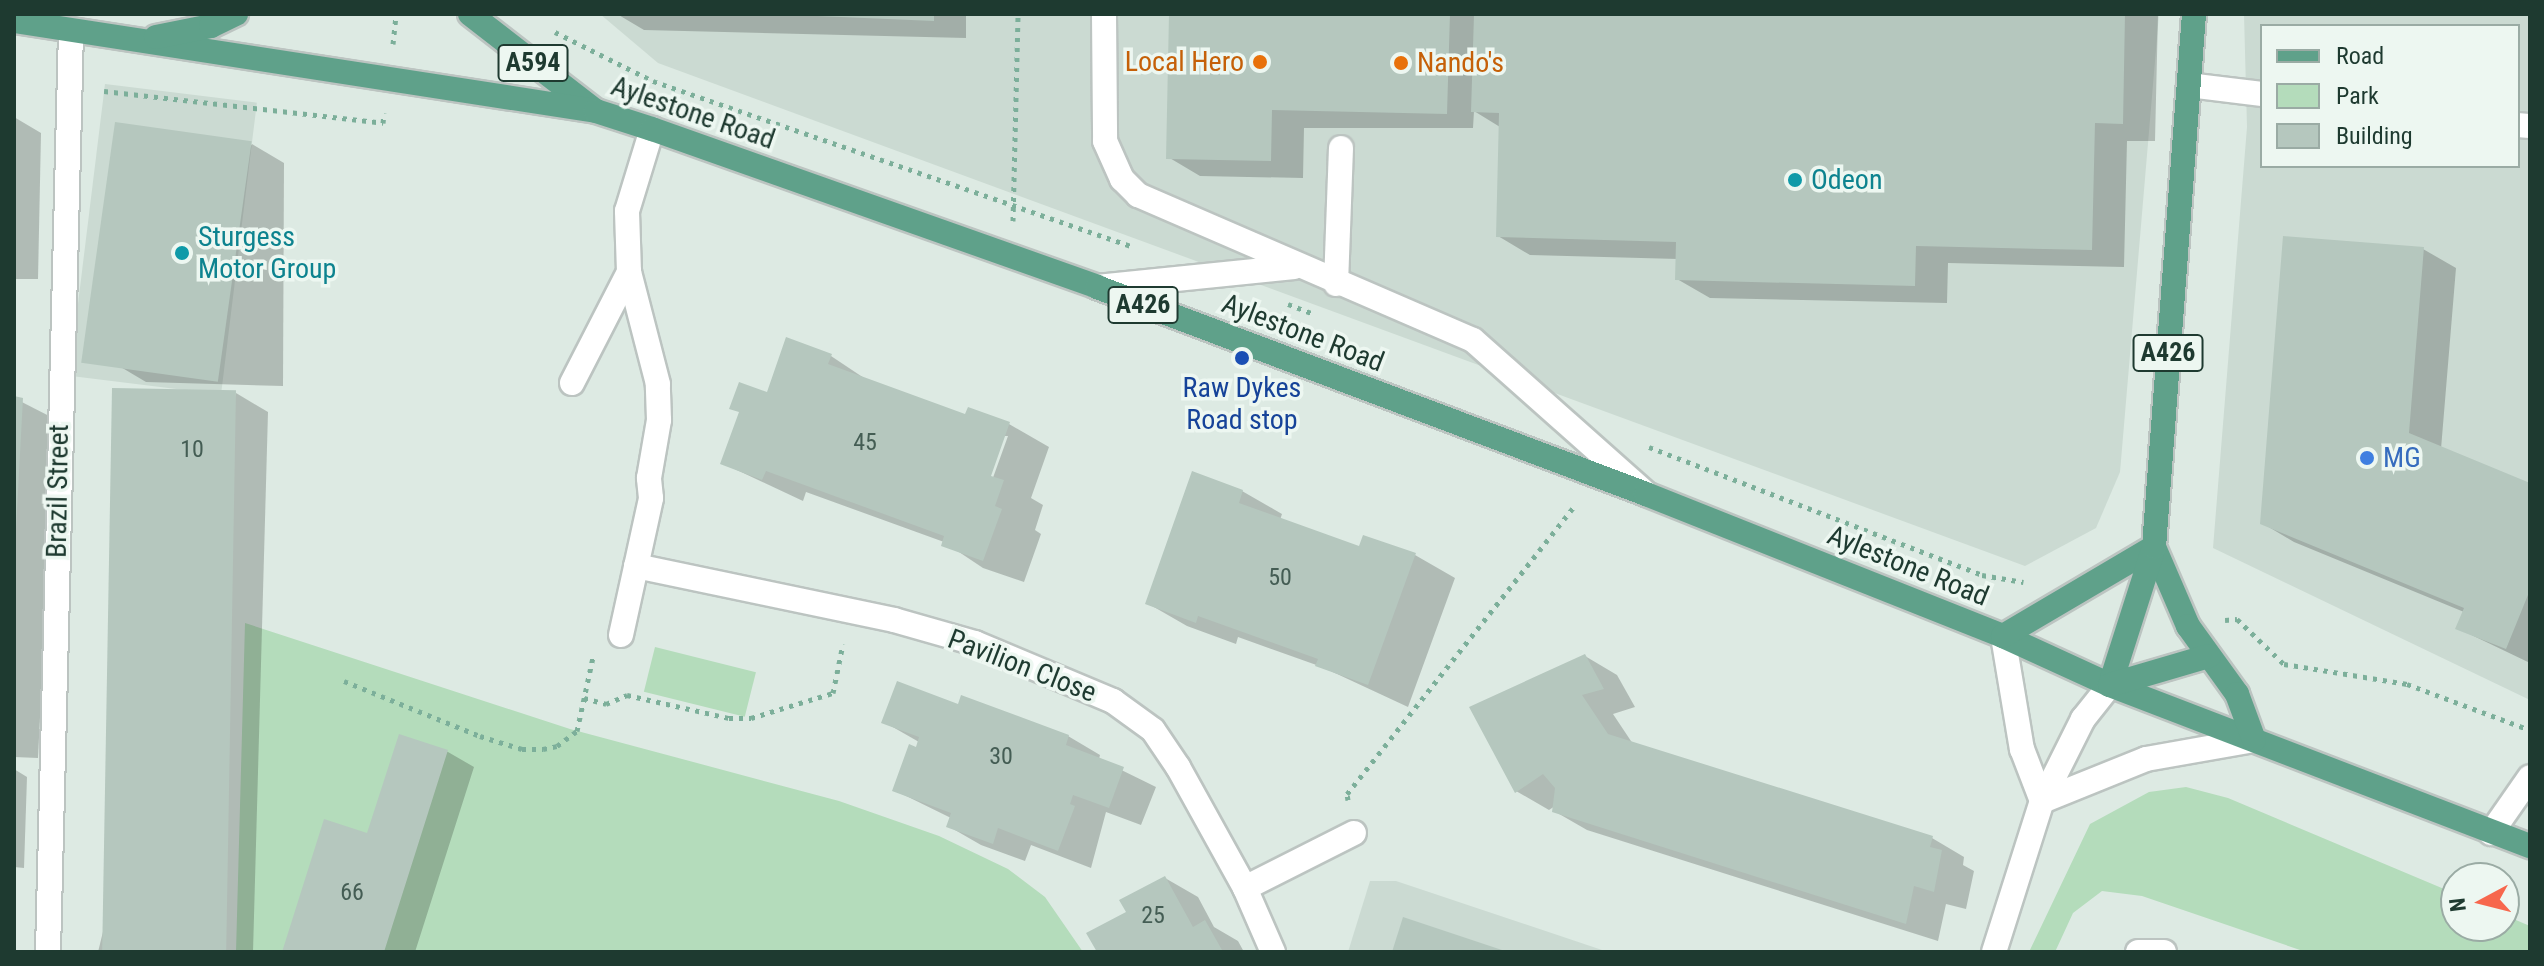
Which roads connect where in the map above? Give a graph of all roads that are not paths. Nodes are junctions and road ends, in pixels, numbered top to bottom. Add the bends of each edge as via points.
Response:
1 (236, 14) edge
2 (470, 14) edge
3 (1104, 14) edge
4 (2194, 14) edge
5 (14, 21) edge
6 (71, 31) junction
7 (142, 41) junction
8 (2189, 85) junction
9 (2260, 94) edge
10 (596, 111) junction
11 (652, 129) junction
12 (1341, 148) dead end
13 (1294, 267) junction
14 (629, 272) junction
15 (1336, 284) junction
16 (1097, 287) junction
17 (572, 383) dead end
18 (1646, 494) junction
19 (2154, 547) junction
20 (636, 566) junction
21 (621, 635) road end
22 (2003, 636) junction
23 (2209, 656) junction
24 (2110, 685) junction
25 (2254, 740) junction
26 (2530, 777) edge
27 (2042, 801) junction
28 (1354, 833) road end
29 (2491, 833) junction
30 (2530, 846) edge
31 (1245, 888) junction
32 (48, 952) edge
33 (1273, 952) edge
34 (1994, 952) edge
35 (2138, 952) edge
36 (2164, 952) edge

1 - 7 main road via 211,26
2 - 10 main road, A594
3 - 13 street via 1101,121 1111,161 1122,179 1138,195
4 - 8 main road, A426
5 - 6 main road, Aylestone Road
6 - 7 main road, Aylestone Road
6 - 32 street, Brazil Street
7 - 10 main road, Aylestone Road / A426
8 - 9 street
8 - 19 main road, A426
10 - 11 main road, Aylestone Road / A426
11 - 14 street via 627,211
11 - 16 main road, Aylestone Road / A426
12 - 15 street
13 - 15 street
13 - 16 street
14 - 17 street
14 - 20 street via 658,384 651,498
15 - 18 street via 1473,340
16 - 18 main road, Aylestone Road / A426
18 - 22 main road, Aylestone Road / A426
19 - 22 main road
19 - 23 main road via 2188,626
19 - 24 main road, A426
20 - 21 street
20 - 31 street, Pavilion Close via 975,643 1113,701 1153,730
22 - 24 main road, Aylestone Road / A426
22 - 27 street via 2022,749
23 - 24 main road
23 - 25 main road via 2237,694
24 - 25 main road, Aylestone Road / A426
24 - 27 street via 2083,719
25 - 27 street via 2146,759
25 - 29 main road, Aylestone Road / A426
26 - 29 street
27 - 34 street
28 - 31 street
29 - 30 main road, Aylestone Road / A426
31 - 33 street, Pavilion Close
35 - 36 street

